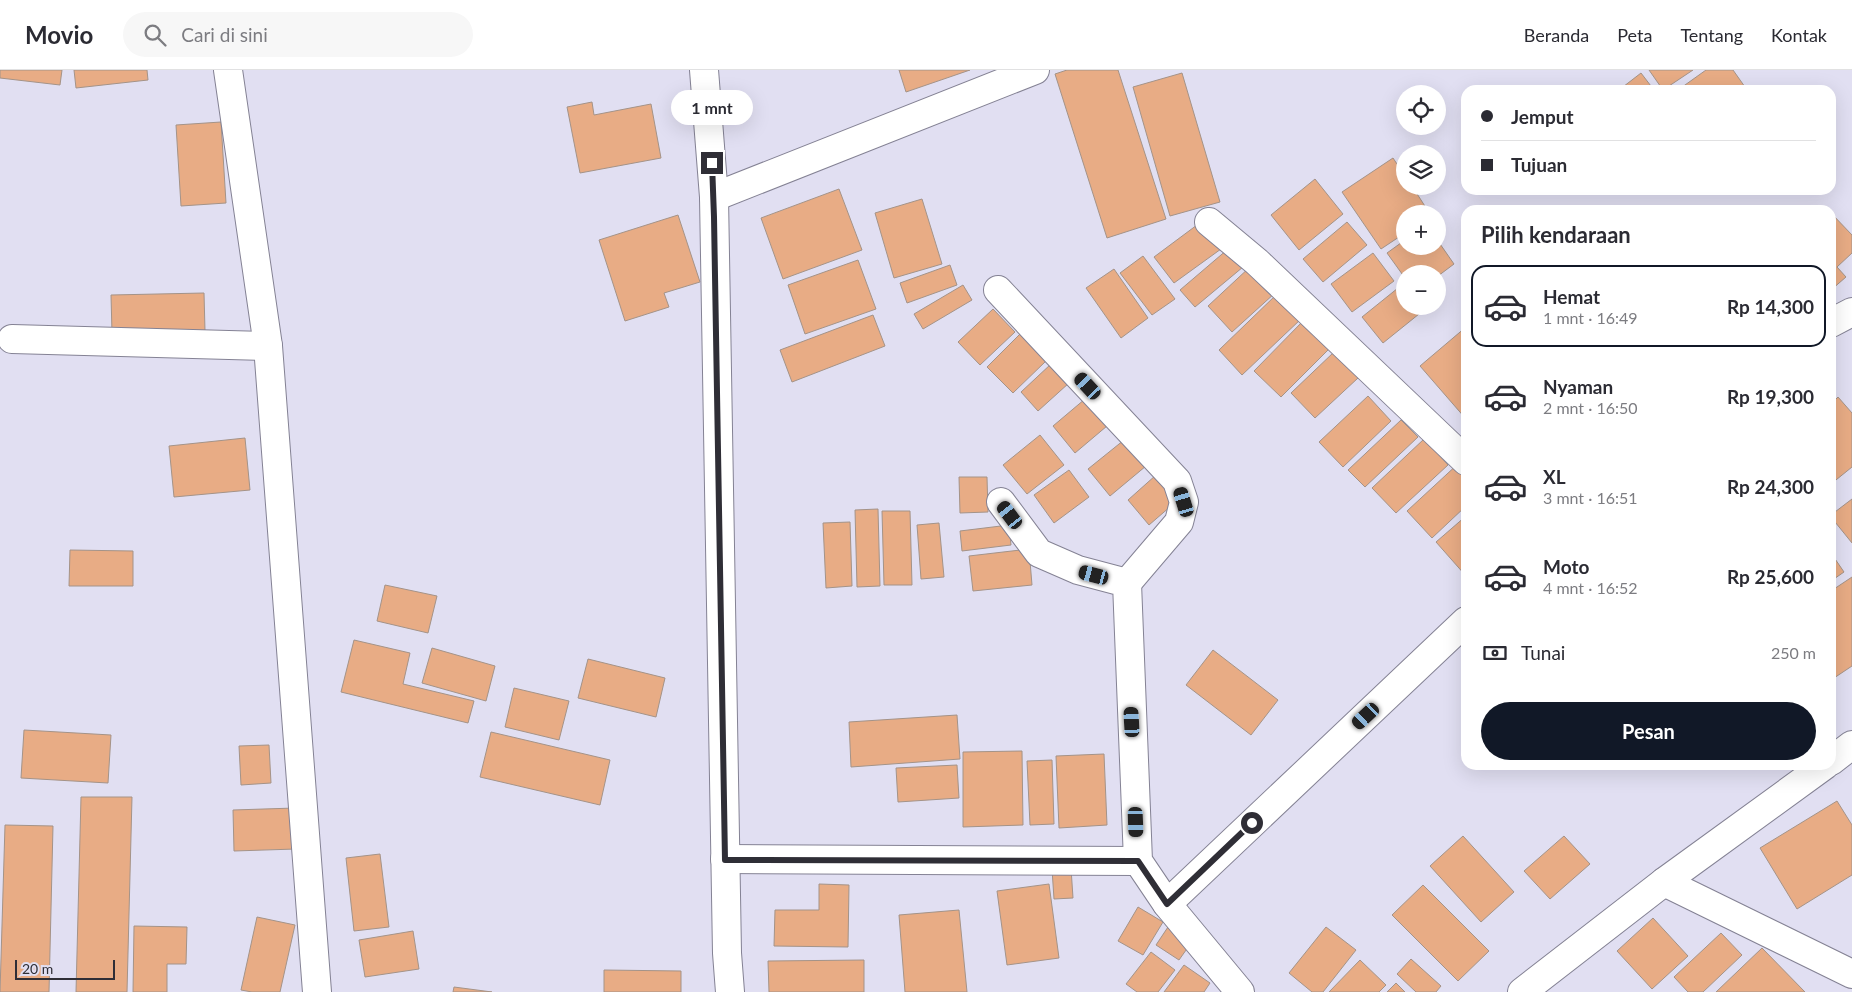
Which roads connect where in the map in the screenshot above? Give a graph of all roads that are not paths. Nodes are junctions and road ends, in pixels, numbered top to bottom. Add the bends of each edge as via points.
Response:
1 (228, 70) edge
2 (704, 70) edge
3 (1036, 70) edge
4 (714, 197) junction
5 (1209, 222) dead end
6 (998, 290) dead end
7 (1852, 312) edge
8 (1836, 320) edge
9 (12, 339) dead end
10 (268, 346) junction
11 (1461, 456) edge
12 (1000, 502) dead end
13 (1127, 583) junction
14 (1461, 626) edge
15 (1812, 770) edge
16 (725, 860) junction
17 (1138, 861) junction
18 (1664, 882) junction
19 (1167, 904) junction
20 (1852, 974) edge
21 (316, 992) edge
22 (730, 992) edge
23 (1240, 992) edge
24 (1522, 992) edge

1 - 10 street
2 - 4 street
3 - 4 street
4 - 16 street
5 - 11 street via 1257,262
6 - 13 street via 1177,481 1184,502 1178,522
7 - 8 street
9 - 10 street
10 - 21 street
12 - 13 street via 1039,553 1078,570
13 - 17 street
14 - 19 street
15 - 18 street
16 - 17 street
16 - 22 street
17 - 19 street
18 - 20 street
18 - 24 street
19 - 23 street

